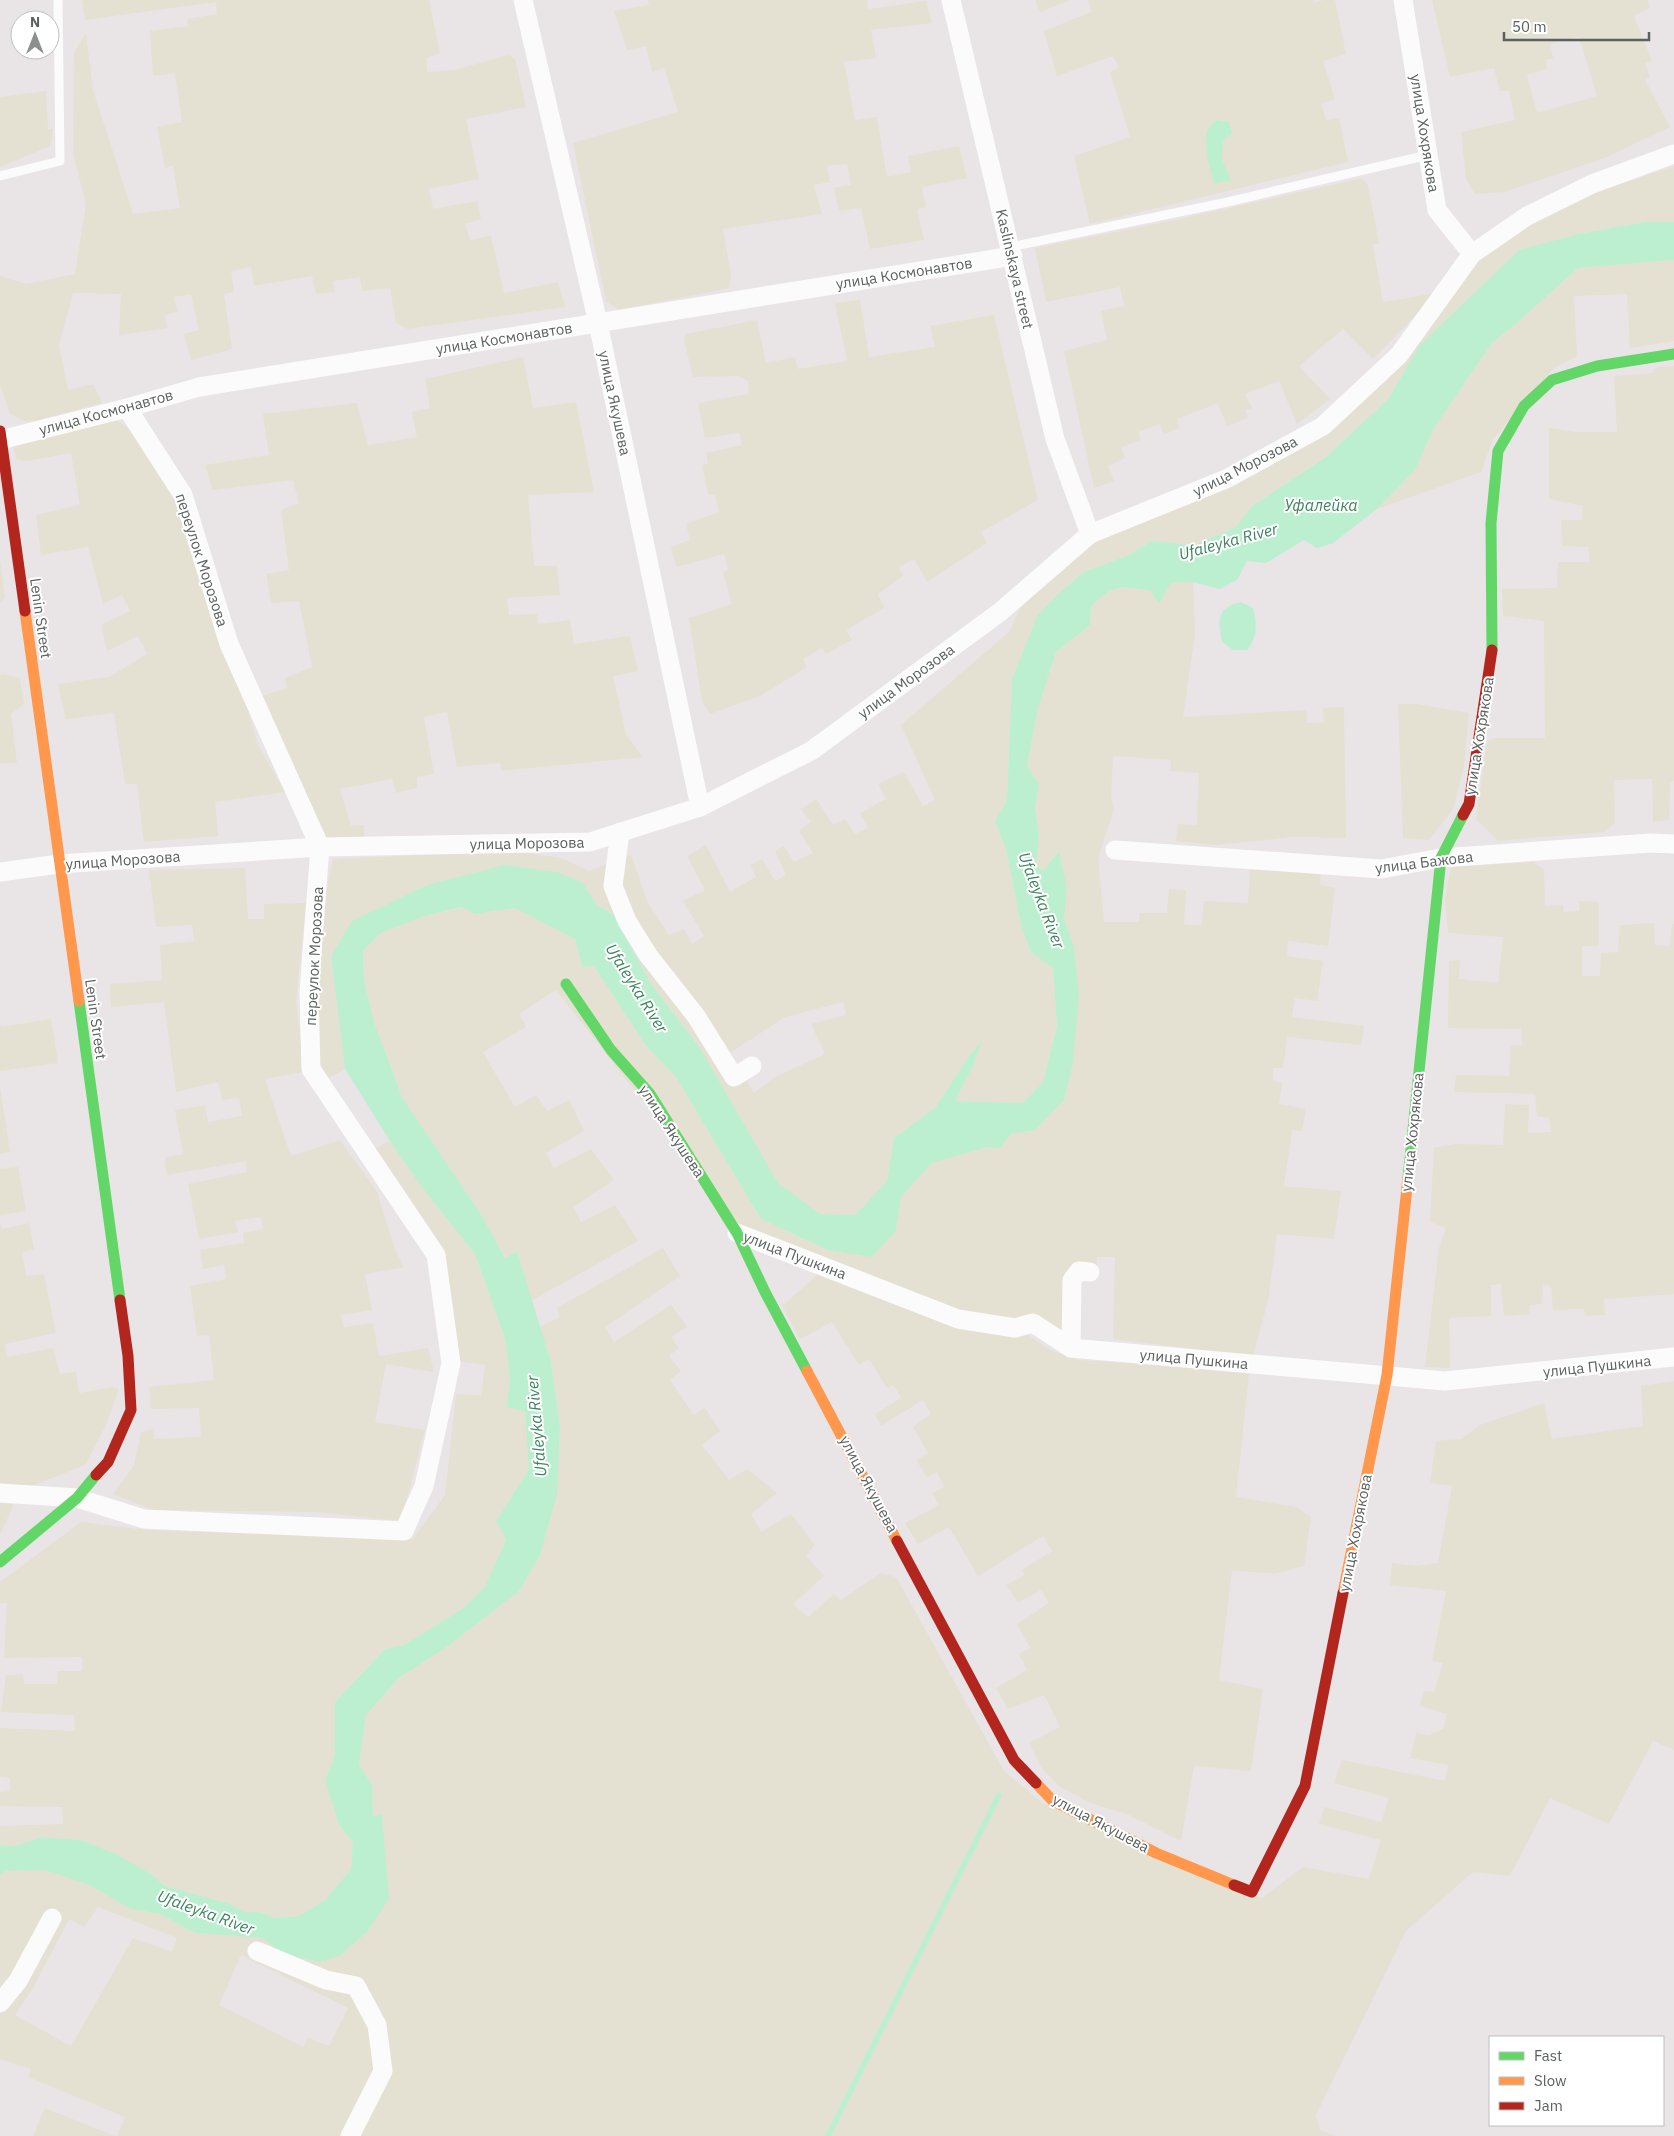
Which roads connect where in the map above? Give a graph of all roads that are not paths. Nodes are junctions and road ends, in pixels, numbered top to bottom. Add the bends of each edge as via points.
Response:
1 (58, 0) edge
2 (523, 0) edge
3 (951, 0) edge
4 (1403, 0) edge
5 (1674, 154) edge
6 (1428, 155) junction
7 (0, 176) edge
8 (1012, 251) junction
9 (1472, 254) junction
10 (598, 323) junction
11 (1674, 354) edge
12 (127, 408) junction
13 (1, 437) edge
14 (1090, 534) junction
15 (700, 807) junction
16 (620, 832) junction
17 (1674, 844) edge
18 (320, 847) junction
19 (1115, 850) dead end
20 (1441, 858) junction
21 (59, 864) junction
22 (0, 872) edge
23 (566, 984) dead end
24 (752, 1066) dead end
25 (737, 1233) junction
26 (1090, 1272) dead end
27 (1071, 1348) junction
28 (1674, 1357) edge
29 (1387, 1376) junction
30 (0, 1493) edge
31 (77, 1498) junction
32 (0, 1562) edge
33 (1252, 1892) joint
34 (52, 1918) dead end
35 (257, 1952) dead end
36 (0, 2003) edge
37 (350, 2136) edge

1 - 7 lane via 60,161
2 - 10 street, улица Якушева
3 - 8 street, Kaslinskaya street
4 - 6 street, улица Хохрякова
5 - 9 street, улица Морозова via 1592,184 1527,216
6 - 8 lane
6 - 9 street, улица Хохрякова via 1437,210
8 - 10 street, улица Космонавтов
8 - 14 street, Kaslinskaya street via 1055,439
9 - 14 street, улица Морозова via 1399,355 1323,426 1226,479
10 - 12 street, улица Космонавтов via 199,387
10 - 15 street, улица Якушева
11 - 20 street, улица Хохрякова via 1597,366 1552,380 1524,406 1498,451 1491,523 1492,652 1469,804
12 - 13 street, улица Космонавтов
12 - 18 street, переулок Морозова via 183,495 229,644
13 - 21 street, Lenin Street
14 - 15 street, улица Морозова via 1000,612 811,751
15 - 16 street, улица Морозова
16 - 18 street, улица Морозова via 590,842
16 - 24 street via 613,886 627,920 648,955 696,1016 734,1077
17 - 20 street, улица Бажова
18 - 21 street, улица Морозова
18 - 31 street, переулок Морозова via 309,992 311,1069 436,1255 451,1363 424,1486 404,1531 144,1518
19 - 20 street, улица Бажова via 1381,869
20 - 29 street, улица Хохрякова
21 - 22 street, улица Морозова
21 - 31 street, Lenin Street via 128,1356 131,1410 108,1462
23 - 25 street, улица Якушева via 611,1050 650,1094
25 - 27 street, улица Пушкина via 958,1319 1015,1328 1033,1323
25 - 33 street, улица Якушева via 765,1292 1014,1760 1052,1800 1156,1853
26 - 27 street via 1079,1271 1072,1280
27 - 29 street, улица Пушкина
28 - 29 street, улица Пушкина via 1445,1381
29 - 33 street, улица Хохрякова via 1304,1786
30 - 31 street
31 - 32 street, Lenin Street
34 - 36 street via 18,1981
35 - 37 street via 326,1980 356,1986 377,2025 383,2071

